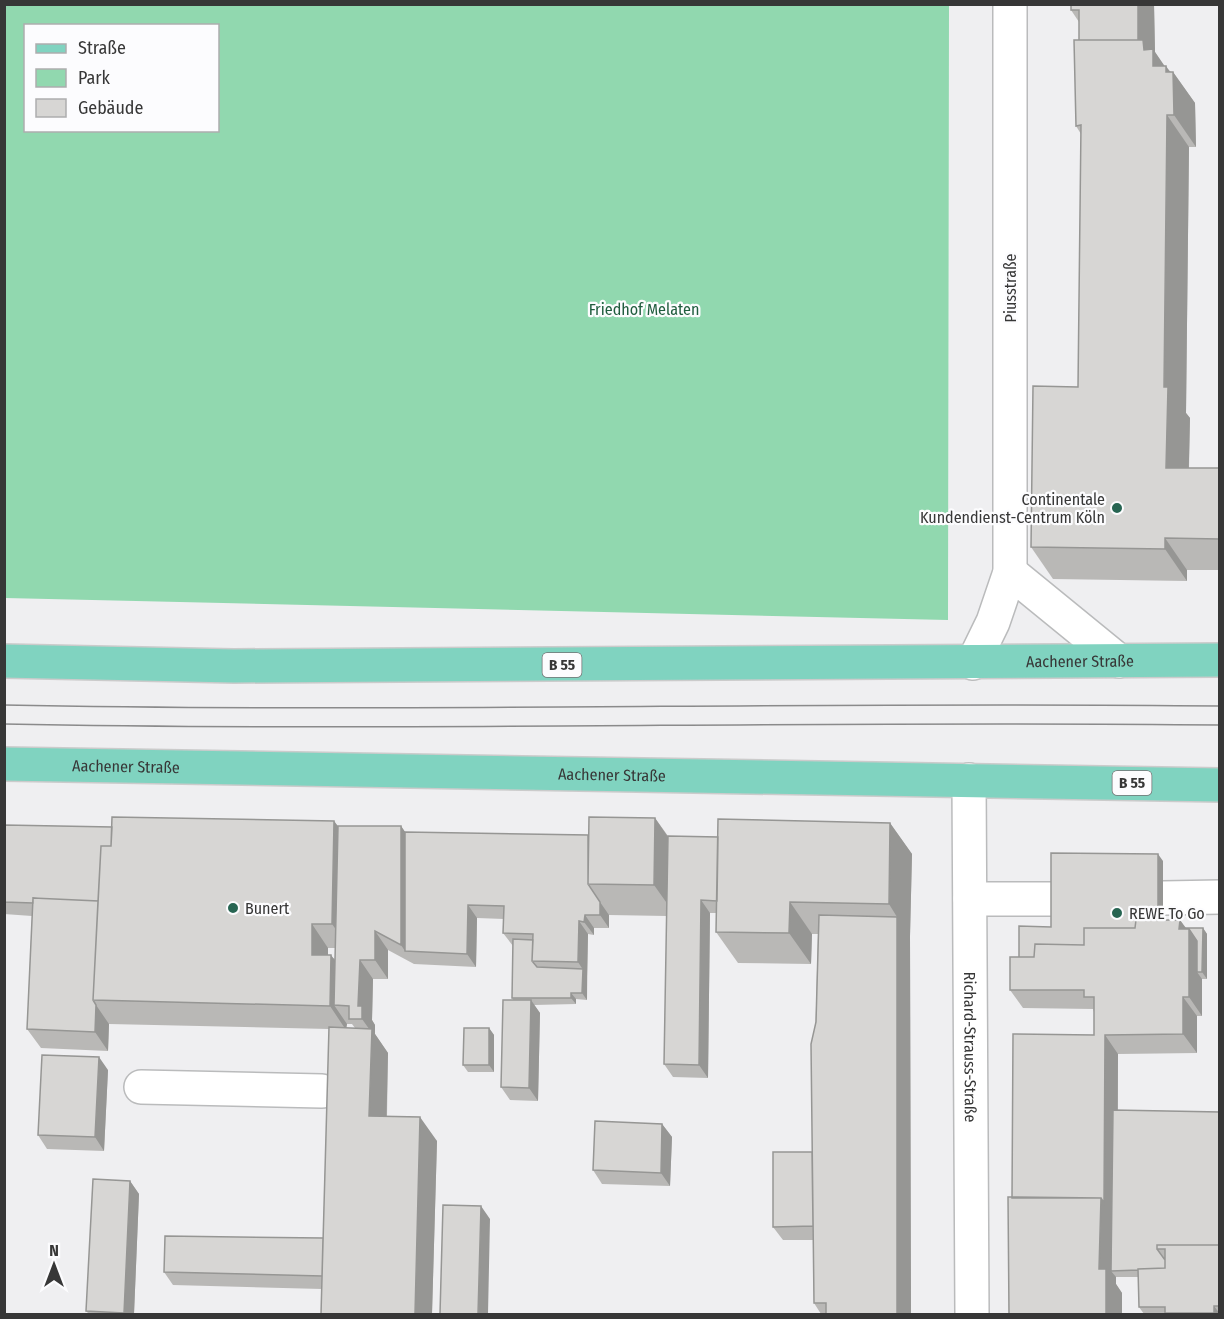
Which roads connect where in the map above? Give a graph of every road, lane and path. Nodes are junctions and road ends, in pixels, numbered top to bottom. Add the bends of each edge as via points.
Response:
1 (1010, 4) edge
2 (1010, 572) junction
3 (1220, 660) edge
4 (4, 661) edge
5 (1119, 661) junction
6 (973, 663) junction
7 (4, 764) edge
8 (969, 780) junction
9 (1220, 785) edge
10 (1220, 897) edge
11 (1163, 898) dead end
12 (970, 899) junction
13 (1056, 899) edge
14 (141, 1087) dead end
15 (322, 1091) dead end
16 (972, 1314) edge

1 - 2 street, Piusstraße
2 - 5 street
2 - 6 street, Piusstraße via 993,622
3 - 5 main road, Aachener Straße / B 55
4 - 6 main road, Aachener Straße / B 55 via 234,666
5 - 6 main road, Aachener Straße / B 55
7 - 8 main road, Aachener Straße / B 55
8 - 9 main road, Aachener Straße / B 55
8 - 12 street, Richard-Strauss-Straße
10 - 11 street
12 - 13 street
12 - 16 street, Richard-Strauss-Straße
14 - 15 street

